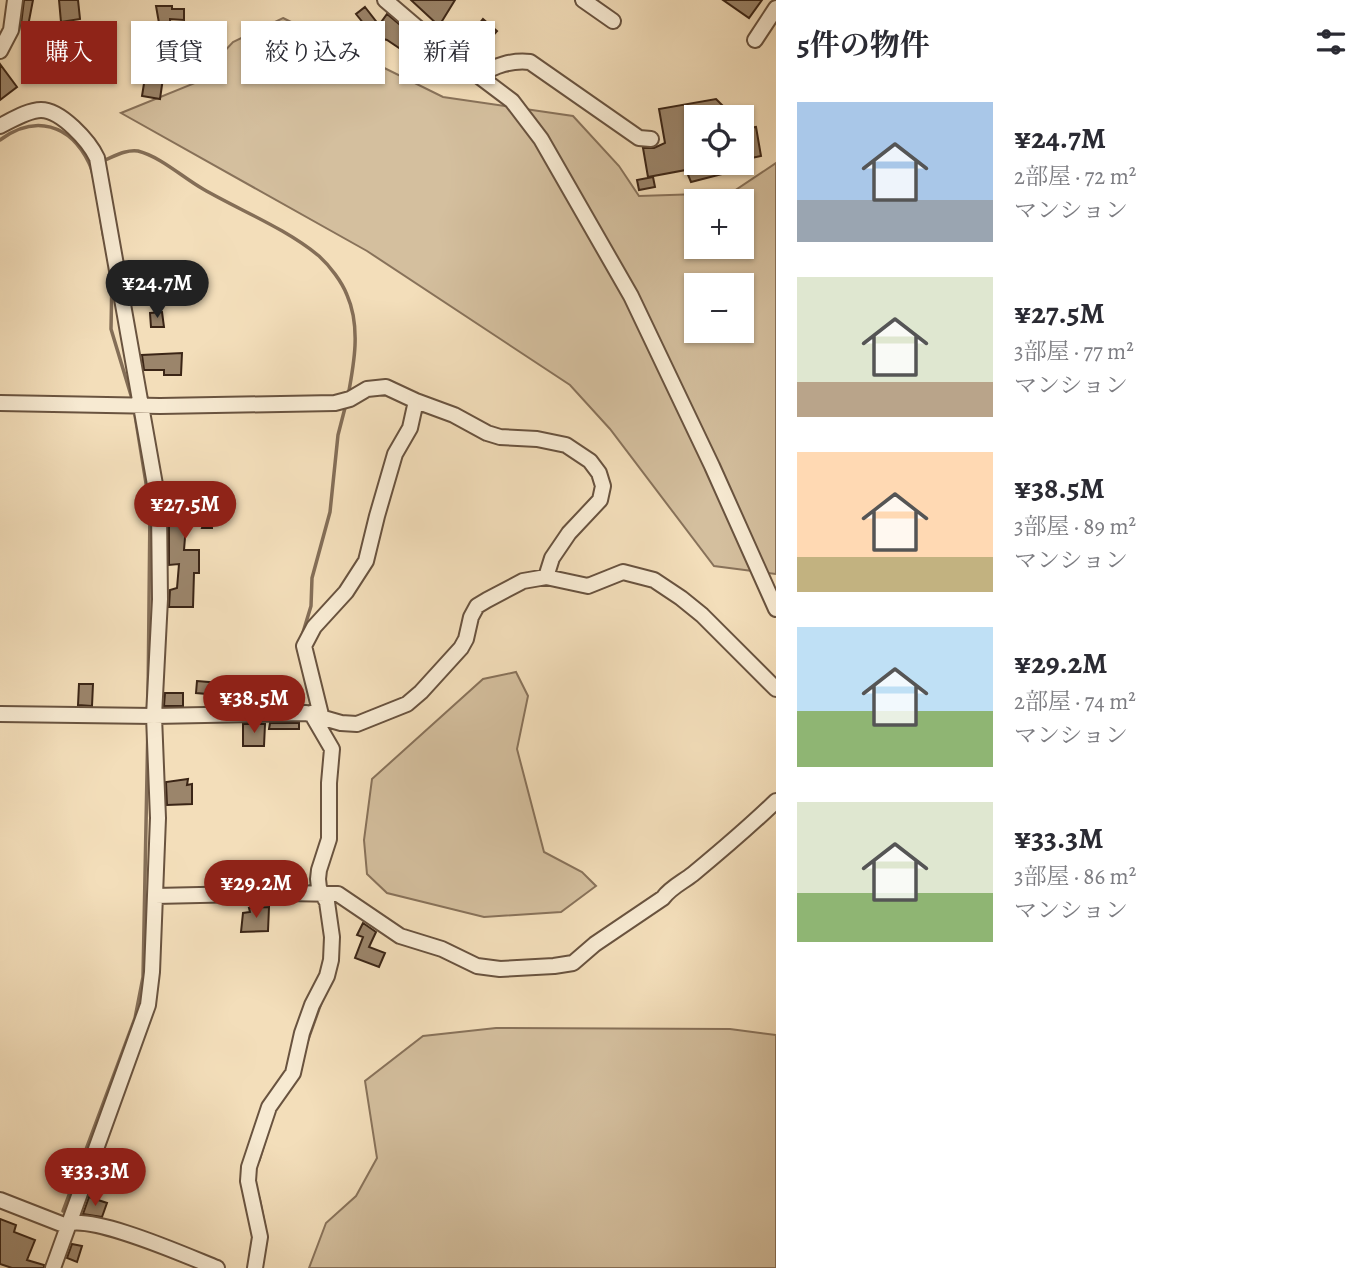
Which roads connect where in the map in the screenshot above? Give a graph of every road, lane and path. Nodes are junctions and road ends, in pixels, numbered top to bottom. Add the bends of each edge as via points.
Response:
1 (15, 0) edge
2 (385, 0) edge
3 (583, 0) edge
4 (776, 8) edge
5 (411, 21) edge
6 (613, 21) dead end
7 (755, 40) dead end
8 (0, 51) edge
9 (495, 68) edge
10 (490, 84) edge
11 (0, 126) edge
12 (651, 139) dead end
13 (416, 401) junction
14 (0, 403) edge
15 (136, 405) junction
16 (546, 577) junction
17 (776, 609) edge
18 (776, 689) edge
19 (0, 714) edge
20 (316, 714) junction
21 (149, 716) junction
22 (776, 801) edge
23 (328, 895) junction
24 (155, 896) junction
25 (0, 1199) edge
26 (69, 1222) junction
27 (53, 1268) edge
28 (217, 1268) edge
29 (255, 1268) edge

1 - 8 street via 11,30
2 - 5 street
3 - 6 street
4 - 7 street
9 - 12 street via 530,62 639,138
10 - 17 street via 529,122 631,296
11 - 15 street via 42,110 79,131 91,145 98,162
13 - 15 street via 378,386 335,403
13 - 16 street via 500,437 566,445 599,473 603,486 600,500 569,533
13 - 20 street via 410,428 395,454 366,561 304,646
14 - 15 street
15 - 21 street via 159,507 160,599
16 - 18 street via 588,586 623,572 654,580 702,615
16 - 20 street via 523,581 477,606 461,648 407,704 357,724
19 - 21 street
20 - 21 street
20 - 23 street via 332,749 329,839 318,870 320,888
21 - 24 street via 158,818
22 - 23 street via 688,878 573,963 554,967 477,966 400,936 352,902
23 - 24 street
23 - 29 street via 332,937 327,976 302,1033 293,1073 269,1107 249,1167 260,1237
24 - 26 street via 147,1013
25 - 26 street via 54,1222
26 - 27 street
26 - 28 street via 130,1234

